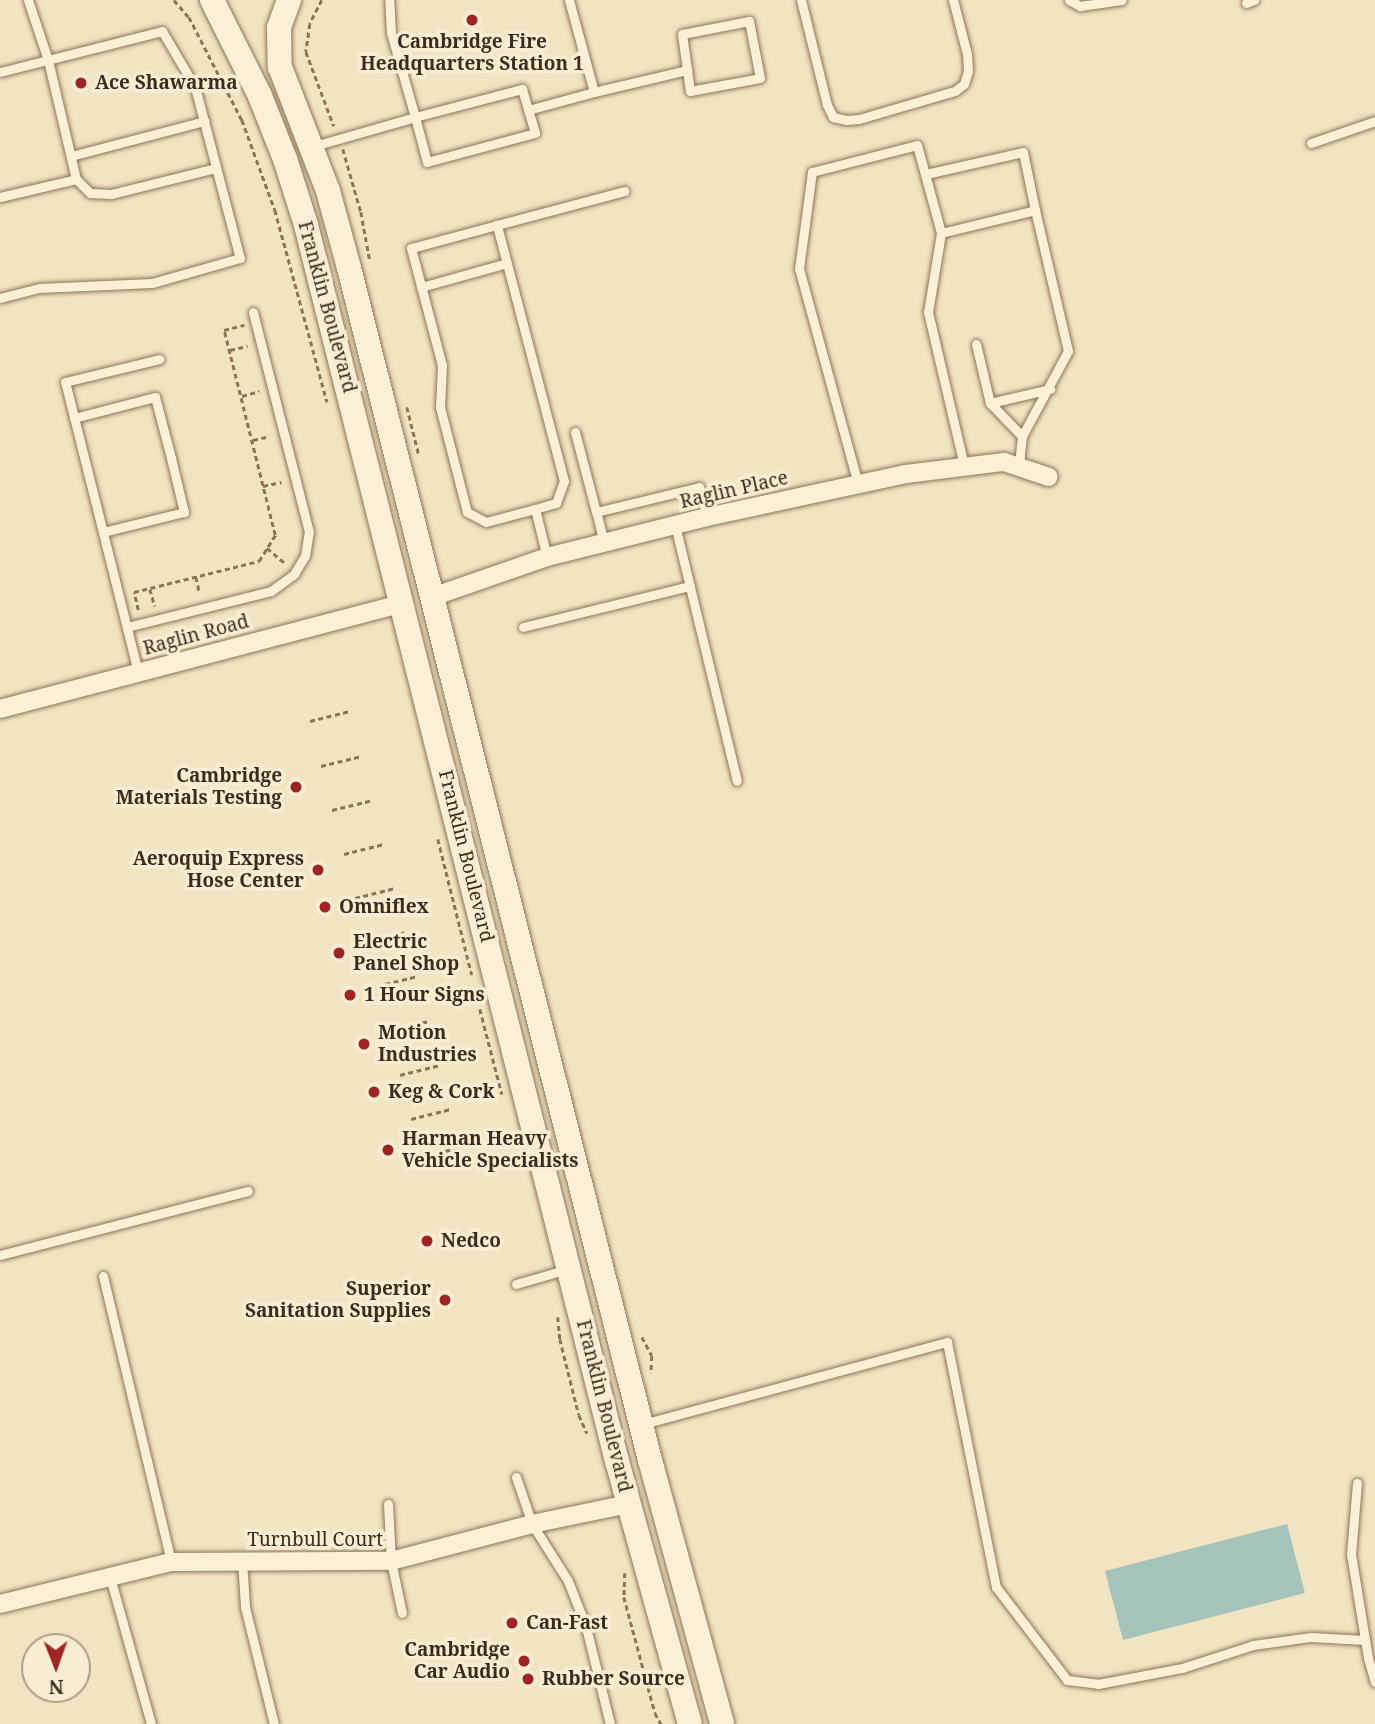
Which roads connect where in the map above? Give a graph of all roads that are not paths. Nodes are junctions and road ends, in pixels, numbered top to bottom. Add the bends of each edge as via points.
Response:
1 (28, 0) edge
2 (212, 0) edge
3 (289, 0) edge
4 (389, 0) edge
5 (569, 0) edge
6 (801, 0) edge
7 (953, 0) edge
8 (1069, 0) edge
9 (1122, 0) edge
10 (48, 60) junction
11 (687, 70) junction
12 (0, 72) edge
13 (594, 92) junction
14 (528, 110) junction
15 (415, 117) junction
16 (204, 121) junction
17 (1375, 121) edge
18 (1311, 143) dead end
19 (312, 146) junction
20 (71, 156) junction
21 (216, 168) junction
22 (926, 174) junction
23 (76, 179) junction
24 (625, 191) dead end
25 (0, 197) edge
26 (1035, 210) junction
27 (497, 225) junction
28 (941, 233) junction
29 (507, 263) junction
30 (421, 287) junction
31 (0, 298) edge
32 (253, 312) dead end
33 (976, 344) dead end
34 (159, 359) dead end
35 (1050, 389) junction
36 (990, 403) junction
37 (74, 418) junction
38 (575, 432) dead end
39 (1022, 436) junction
40 (964, 466) junction
41 (1019, 467) junction
42 (1049, 477) dead end
43 (858, 484) junction
44 (535, 509) junction
45 (596, 512) junction
46 (708, 517) junction
47 (675, 525) junction
48 (103, 532) junction
49 (604, 542) junction
50 (547, 557) junction
51 (690, 586) junction
52 (432, 597) junction
53 (402, 603) junction
54 (127, 627) junction
55 (523, 627) dead end
56 (138, 672) junction
57 (0, 709) edge
58 (737, 781) dead end
59 (248, 1191) dead end
60 (0, 1255) edge
61 (570, 1268) junction
62 (103, 1276) dead end
63 (516, 1284) dead end
64 (641, 1425) junction
65 (516, 1477) dead end
66 (1357, 1483) dead end
67 (388, 1504) dead end
68 (629, 1504) junction
69 (532, 1524) junction
70 (242, 1560) junction
71 (391, 1561) junction
72 (171, 1563) junction
73 (110, 1577) junction
74 (0, 1604) edge
75 (402, 1613) dead end
76 (1365, 1640) junction
77 (1375, 1682) edge
78 (151, 1724) edge
79 (274, 1724) edge
80 (610, 1724) edge
81 (690, 1724) edge
82 (722, 1724) edge

1 - 10 lane
2 - 53 main road, Franklin Boulevard via 260,96 306,225
3 - 19 main road, Franklin Boulevard via 279,28 280,67
4 - 15 lane via 391,33
5 - 13 lane
6 - 7 lane via 827,105 833,117 846,120 955,91 964,84 967,54
8 - 9 lane via 1080,6
10 - 12 lane
10 - 16 lane via 162,31 195,87
10 - 20 lane
11 - 11 lane via 690,91 760,78 749,20 682,34
11 - 13 lane
13 - 14 lane
14 - 15 lane via 522,89
14 - 15 lane via 535,133 427,162
15 - 19 lane
16 - 20 lane
16 - 21 lane
17 - 18 lane
19 - 52 main road, Franklin Boulevard via 349,268
20 - 23 lane
21 - 23 lane via 111,194 90,193
21 - 31 lane via 240,258 152,283 39,288
22 - 26 lane via 1023,152
22 - 28 lane
22 - 43 lane via 917,145 812,172 799,269
23 - 25 lane
24 - 27 lane
26 - 28 lane
26 - 35 lane via 1068,351
27 - 29 lane
27 - 30 lane via 411,248
28 - 40 lane via 928,312
29 - 30 lane
29 - 44 lane via 564,481 556,503
30 - 44 lane via 442,365 440,407 467,512 486,522
32 - 54 lane via 309,532 305,556 294,574 271,591
33 - 36 lane
34 - 37 lane via 65,382
35 - 36 lane
35 - 39 lane
36 - 39 lane
37 - 48 lane
37 - 48 lane via 155,397 165,434 184,512
38 - 45 lane
39 - 41 lane
40 - 41 street, Raglin Place via 1004,462
40 - 43 street, Raglin Place
41 - 42 street, Raglin Place
43 - 46 street, Raglin Place
44 - 50 lane
45 - 46 lane via 699,486
45 - 49 lane
46 - 47 street, Raglin Place
47 - 49 street, Raglin Place
47 - 51 lane
48 - 54 lane
49 - 50 street, Raglin Place
50 - 52 street, Raglin Place
51 - 55 lane
51 - 58 lane
52 - 64 main road, Franklin Boulevard
53 - 56 street, Raglin Road
53 - 61 main road, Franklin Boulevard
54 - 56 lane
56 - 57 street, Raglin Road
59 - 60 lane
61 - 63 lane
61 - 68 main road, Franklin Boulevard
62 - 72 lane
64 - 76 lane via 947,1342 996,1587 1067,1680 1098,1684 1181,1668 1253,1645 1311,1637
64 - 82 main road, Franklin Boulevard
65 - 69 lane
66 - 76 lane via 1351,1554
67 - 71 lane
68 - 69 street, Turnbull Court
68 - 81 main road, Franklin Boulevard
69 - 71 street, Turnbull Court
69 - 80 lane via 568,1581 586,1627
70 - 71 street, Turnbull Court
70 - 72 street, Turnbull Court
70 - 79 lane via 245,1607
71 - 75 lane
72 - 73 street, Turnbull Court
73 - 74 street, Turnbull Court
73 - 78 lane
76 - 77 lane

